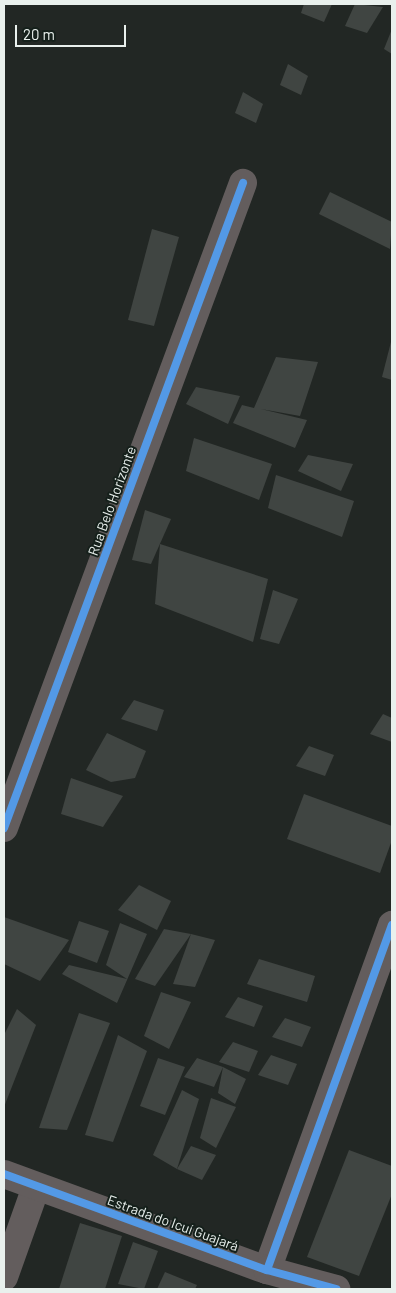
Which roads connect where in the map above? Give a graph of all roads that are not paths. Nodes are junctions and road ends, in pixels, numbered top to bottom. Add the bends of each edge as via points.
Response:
1 (243, 183) dead end
2 (4, 828) edge
3 (392, 925) edge
4 (4, 1174) edge
5 (36, 1187) junction
6 (266, 1270) junction
7 (4, 1277) edge
8 (333, 1289) edge

1 - 2 street, Rua Belo Horizonte
3 - 6 street
4 - 5 street, Estrada do Icuí Guajará
5 - 6 street, Estrada do Icuí Guajará
5 - 7 street
6 - 8 street, Estrada do Icuí Guajará

